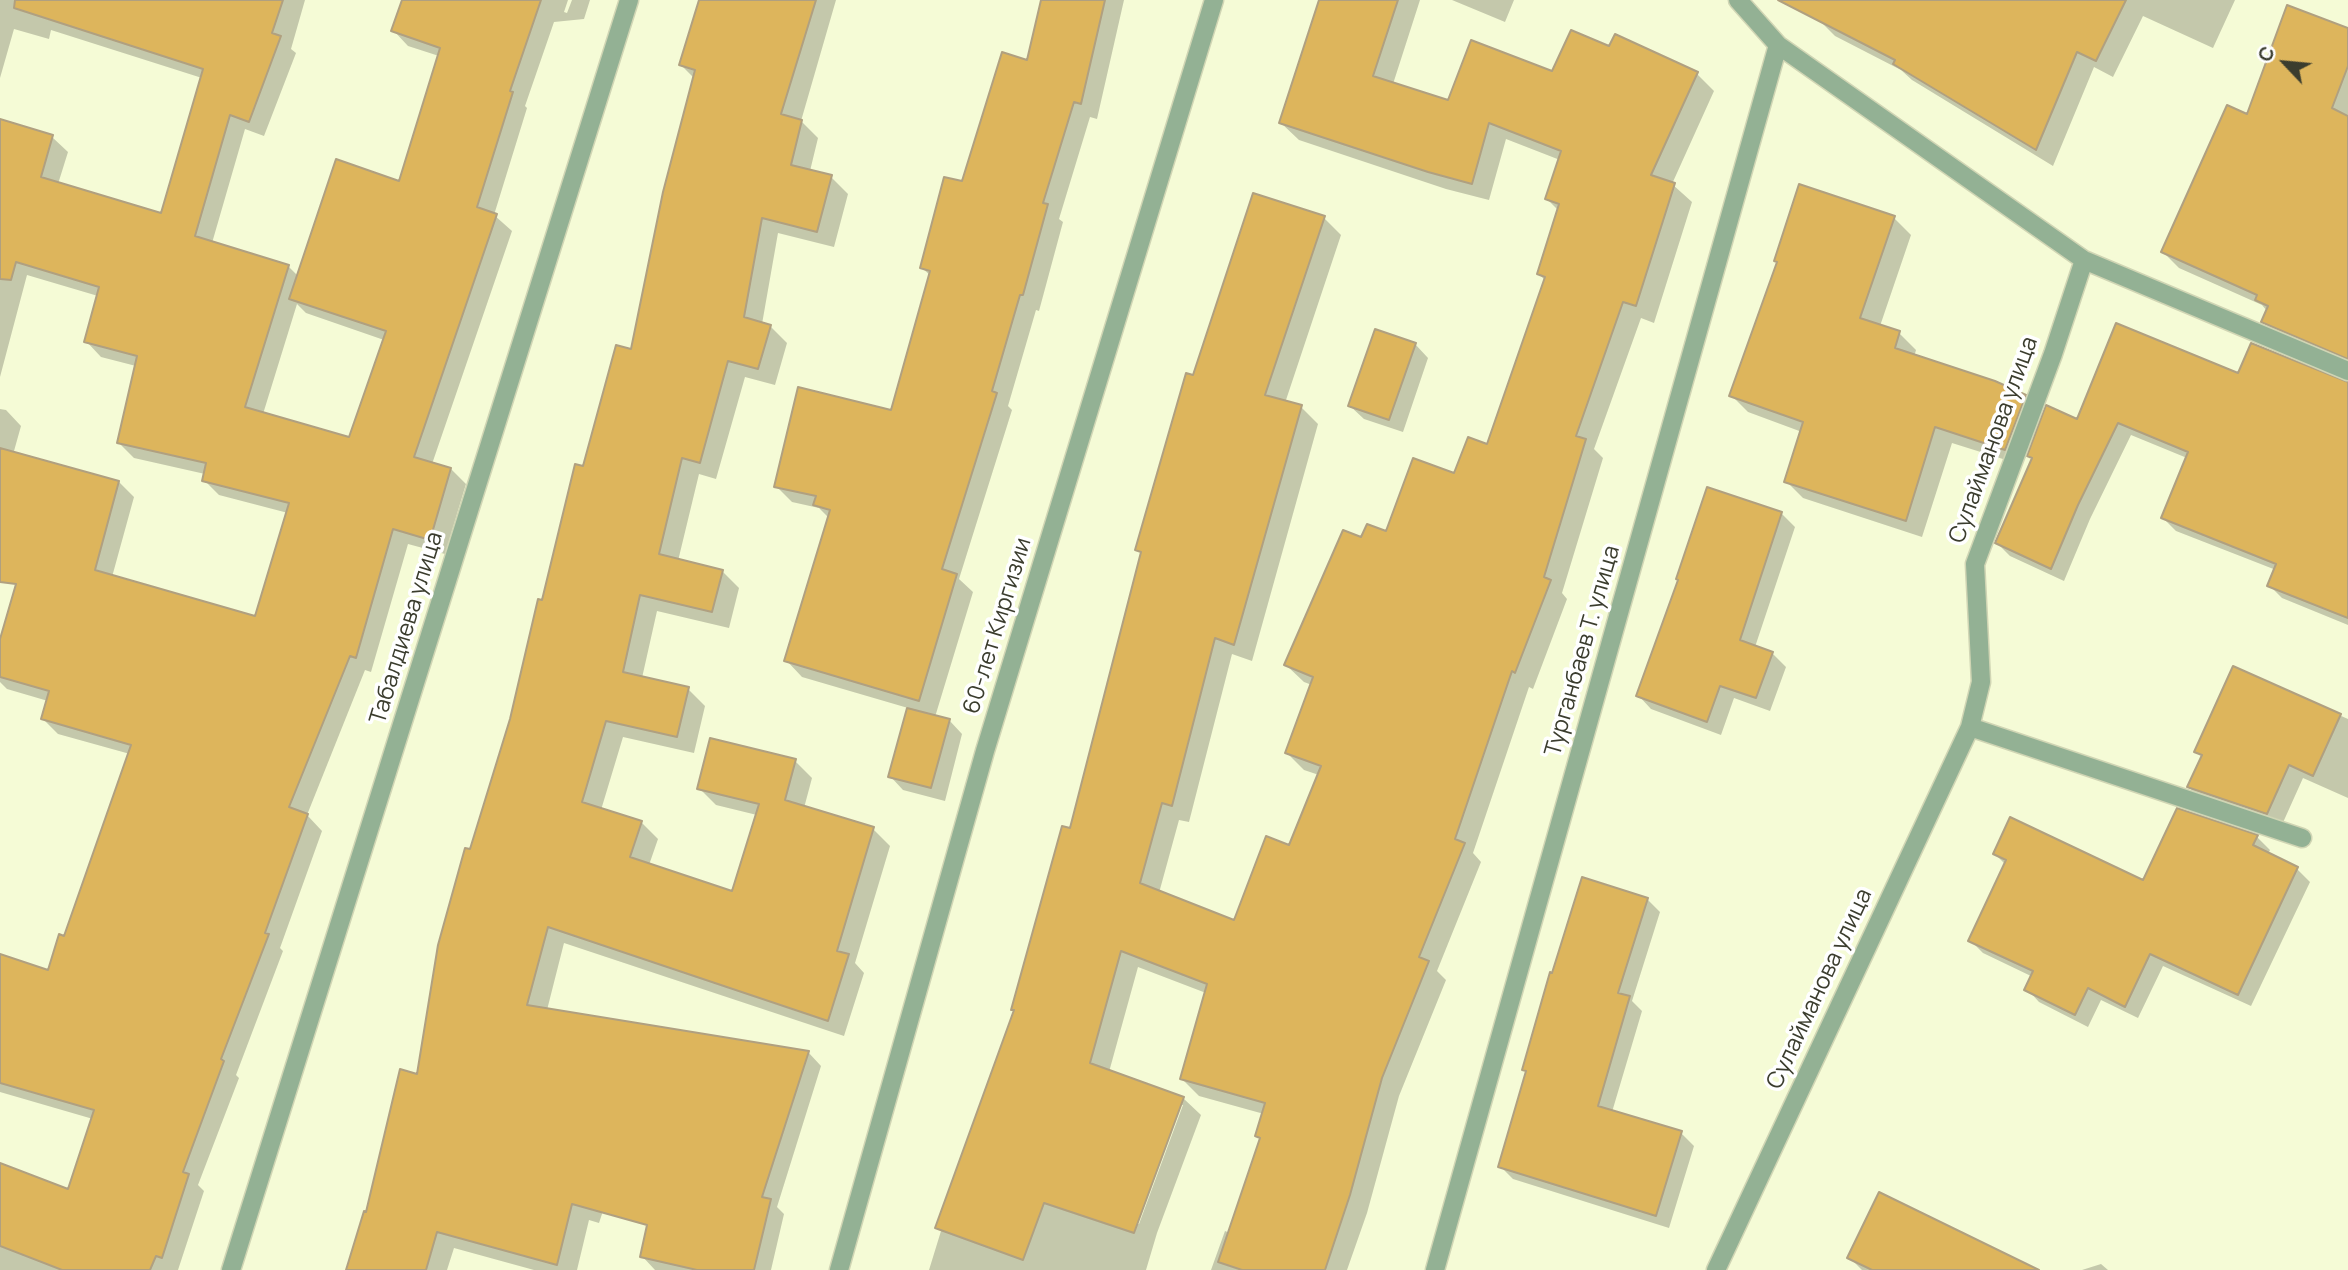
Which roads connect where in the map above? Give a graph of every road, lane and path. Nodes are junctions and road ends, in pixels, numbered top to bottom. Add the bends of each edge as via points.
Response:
1 (629, 0) edge
2 (1214, 0) edge
3 (1738, 0) edge
4 (1778, 45) junction
5 (2084, 260) junction
6 (2348, 371) edge
7 (1970, 727) junction
8 (2302, 838) dead end
9 (231, 1270) edge
10 (839, 1270) edge
11 (1435, 1270) edge
12 (1716, 1270) edge

1 - 9 street, Табалдиева улица
2 - 10 street, 60-лет Киргизии via 985,751
3 - 4 street
4 - 5 street
4 - 11 street, Турганбаев Т. улица
5 - 6 street
5 - 7 street, Сулайманова улица via 1975,564 1981,682
7 - 8 street
7 - 12 street, Сулайманова улица

